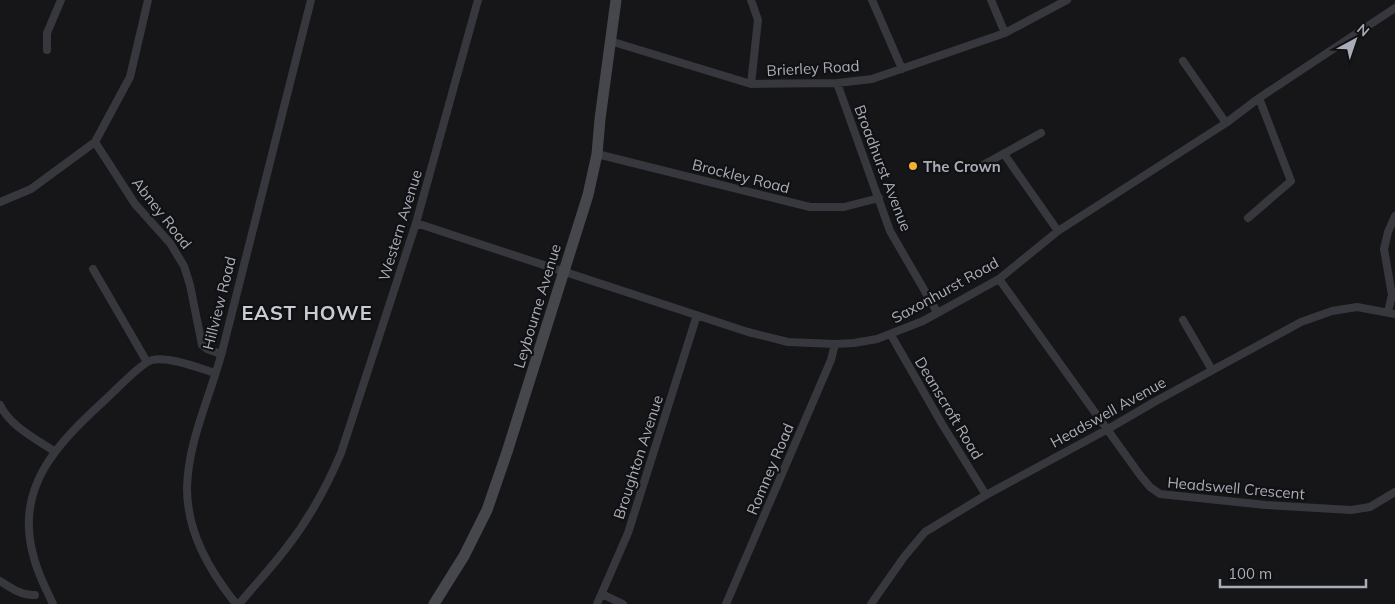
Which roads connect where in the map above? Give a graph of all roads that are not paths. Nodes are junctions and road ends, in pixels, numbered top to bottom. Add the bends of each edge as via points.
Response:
1 (61, 0) edge
2 (148, 0) edge
3 (311, 0) edge
4 (478, 0) edge
5 (616, 0) edge
6 (751, 0) edge
7 (872, 0) edge
8 (991, 0) edge
9 (1067, 0) edge
10 (1395, 8) edge
11 (1005, 33) junction
12 (610, 41) junction
13 (48, 50) dead end
14 (1183, 61) dead end
15 (902, 69) junction
16 (837, 83) junction
17 (752, 84) junction
18 (1259, 98) junction
19 (1226, 123) junction
20 (1041, 132) dead end
21 (95, 142) junction
22 (597, 154) junction
23 (1004, 154) junction
24 (974, 170) dead end
25 (879, 198) junction
26 (0, 202) edge
27 (1395, 216) edge
28 (1248, 218) dead end
29 (416, 224) junction
30 (1058, 231) junction
31 (93, 269) dead end
32 (564, 272) junction
33 (999, 279) junction
34 (937, 312) junction
35 (1392, 313) edge
36 (698, 315) junction
37 (1183, 320) dead end
38 (891, 335) junction
39 (835, 344) junction
40 (221, 354) junction
41 (147, 362) junction
42 (1212, 370) junction
43 (215, 373) junction
44 (0, 405) edge
45 (1108, 429) junction
46 (54, 451) junction
47 (1395, 492) edge
48 (986, 495) junction
49 (0, 581) edge
50 (602, 594) junction
51 (36, 595) dead end
52 (53, 604) edge
53 (237, 604) edge
54 (434, 604) edge
55 (597, 604) edge
56 (623, 604) edge
57 (726, 604) edge
58 (871, 604) edge

1 - 13 street via 47,33
2 - 21 street via 130,77
3 - 40 street, Hillview Road
4 - 29 street, Western Avenue
5 - 12 street, Leybourne Avenue
6 - 17 street via 758,20
7 - 15 street
8 - 11 street
9 - 11 street, Brierley Road
10 - 18 street, Saxonhurst Road
11 - 15 street, Brierley Road
12 - 17 street, Brierley Road
12 - 22 street, Leybourne Avenue
14 - 19 street
15 - 16 street, Brierley Road via 872,79
16 - 17 street, Brierley Road
16 - 25 street, Broadhurst Avenue
18 - 19 street, Saxonhurst Road
18 - 28 street via 1291,181
19 - 30 street, Saxonhurst Road
20 - 23 street
21 - 26 street via 31,189
21 - 40 street, Abney Road via 135,204 178,254 190,285 202,344
22 - 25 street, Brockley Road via 810,207 844,206
22 - 32 street, Leybourne Avenue
23 - 24 street
23 - 30 street
25 - 34 street, Broadhurst Avenue via 890,231
27 - 35 street via 1384,249
29 - 32 street, Saxonhurst Road
29 - 53 street, Western Avenue via 341,453 328,481 286,548
30 - 33 street, Saxonhurst Road
31 - 41 street
32 - 36 street, Saxonhurst Road
32 - 54 street, Leybourne Avenue via 487,510 464,556
33 - 34 street, Saxonhurst Road
33 - 45 street, Headswell Crescent
34 - 38 street, Saxonhurst Road
35 - 42 street, Headswell Avenue via 1357,307 1332,310 1300,322
36 - 39 street, Saxonhurst Road via 788,342
36 - 50 street, Broughton Avenue via 628,533
37 - 42 street
38 - 39 street, Saxonhurst Road via 864,342
38 - 48 street, Deanscroft Road
39 - 57 street, Romney Road
40 - 43 street, Hillview Road
41 - 43 street via 161,359
41 - 46 street
42 - 45 street, Headswell Avenue
43 - 53 street, Hillview Road via 192,452 188,499 200,549 218,582
44 - 46 street via 19,427
45 - 47 street, Headswell Crescent via 1145,482 1160,494 1351,510 1370,507
45 - 48 street, Headswell Avenue
46 - 52 street via 34,487 28,528 34,560
48 - 58 street, Headswell Avenue via 925,532
49 - 51 street via 21,593
50 - 55 street, Broughton Avenue
50 - 56 street

